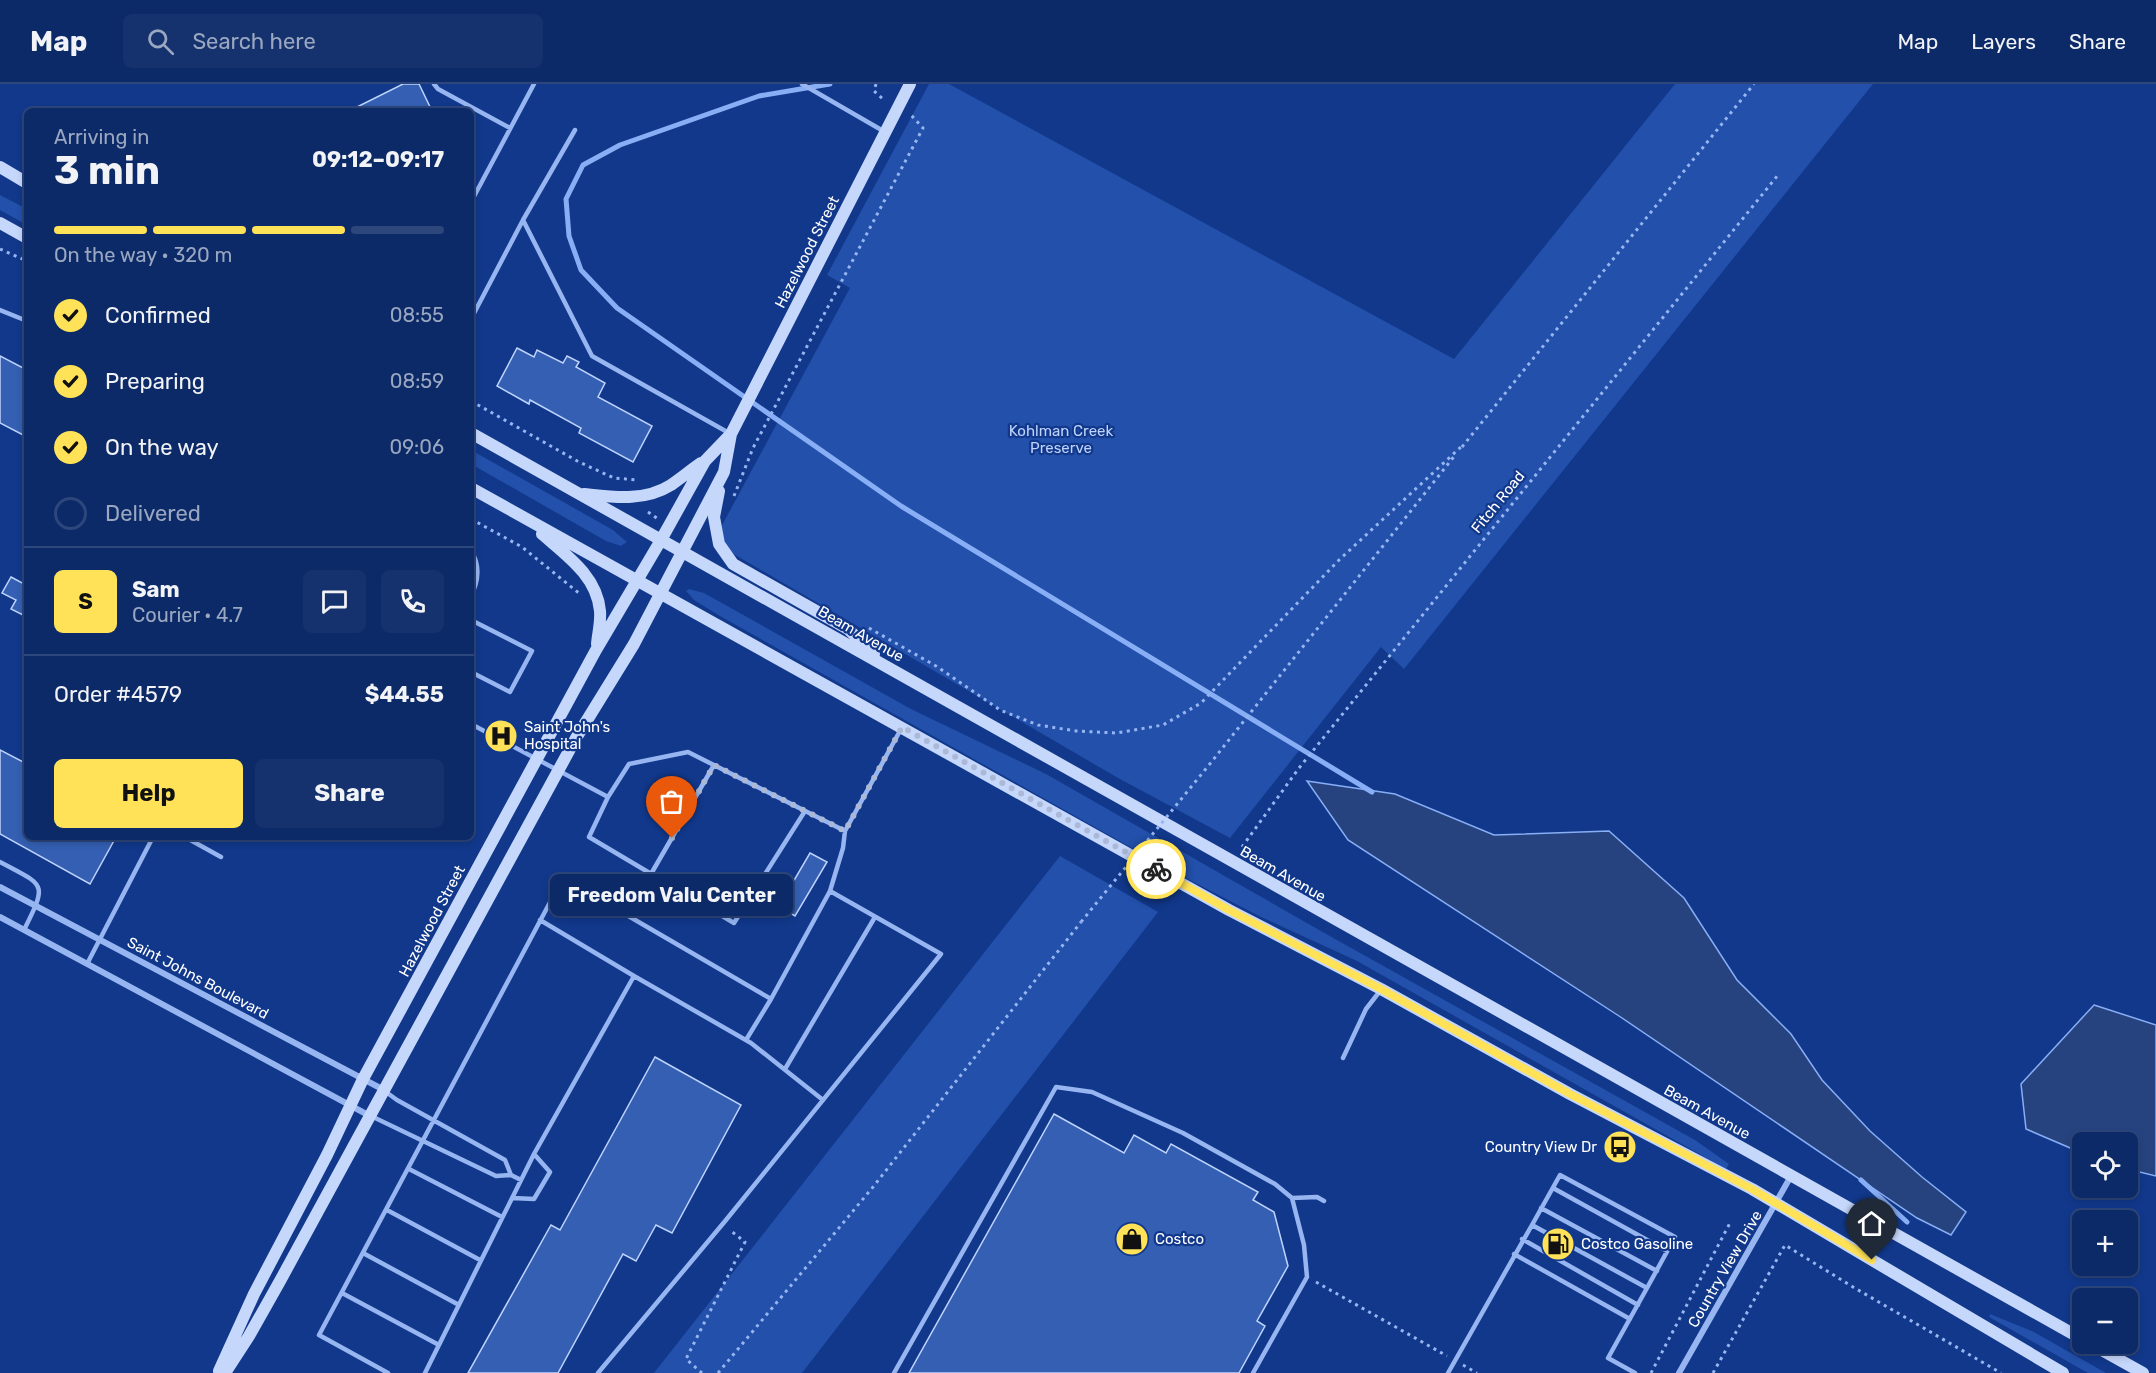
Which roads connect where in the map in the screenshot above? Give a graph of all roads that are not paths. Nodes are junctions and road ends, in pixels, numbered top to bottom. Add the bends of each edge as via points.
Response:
1 (434, 84) edge
2 (802, 84) edge
3 (910, 84) edge
4 (532, 85) edge
5 (473, 108) edge
6 (474, 108) edge
7 (510, 128) junction
8 (575, 130) dead end
9 (885, 132) junction
10 (0, 167) edge
11 (24, 181) edge
12 (474, 196) edge
13 (523, 220) junction
14 (0, 223) edge
15 (24, 236) edge
16 (0, 310) edge
17 (474, 313) edge
18 (24, 320) edge
19 (731, 434) junction
20 (474, 435) edge
21 (705, 461) junction
22 (724, 472) junction
23 (474, 490) edge
24 (577, 493) junction
25 (526, 519) junction
26 (661, 540) junction
27 (683, 551) junction
28 (474, 555) edge
29 (638, 580) junction
30 (474, 590) edge
31 (661, 593) junction
32 (474, 622) edge
33 (596, 650) junction
34 (888, 667) junction
35 (474, 674) edge
36 (474, 726) edge
37 (902, 727) junction
38 (537, 759) junction
39 (714, 765) junction
40 (558, 771) junction
41 (608, 797) junction
42 (805, 811) junction
43 (845, 831) junction
44 (151, 840) edge
45 (190, 840) edge
46 (221, 857) dead end
47 (0, 862) edge
48 (651, 874) junction
49 (0, 886) edge
50 (830, 891) junction
51 (36, 906) junction
52 (0, 917) edge
53 (875, 917) junction
54 (540, 920) junction
55 (24, 930) junction
56 (100, 939) junction
57 (87, 964) junction
58 (634, 976) junction
59 (1381, 989) junction
60 (771, 999) junction
61 (746, 1040) junction
62 (1343, 1058) dead end
63 (784, 1070) junction
64 (363, 1079) junction
65 (384, 1090) junction
66 (823, 1100) junction
67 (350, 1106) junction
68 (370, 1116) junction
69 (435, 1120) junction
70 (424, 1141) junction
71 (534, 1154) junction
72 (409, 1169) junction
73 (511, 1175) junction
74 (1791, 1176) junction
75 (521, 1180) junction
76 (1553, 1188) junction
77 (512, 1198) junction
78 (1292, 1198) junction
79 (1324, 1200) dead end
80 (1776, 1203) junction
81 (1541, 1208) junction
82 (387, 1210) junction
83 (502, 1217) junction
84 (1532, 1225) junction
85 (1522, 1239) junction
86 (1667, 1251) junction
87 (363, 1253) junction
88 (1514, 1254) junction
89 (480, 1260) junction
90 (1657, 1271) junction
91 (1647, 1288) junction
92 (342, 1293) junction
93 (459, 1305) junction
94 (1638, 1305) junction
95 (1630, 1319) junction
96 (2072, 1333) edge
97 (439, 1345) junction
98 (2109, 1354) edge
99 (219, 1373) edge
100 (225, 1373) edge
101 (388, 1373) edge
102 (425, 1373) edge
103 (598, 1373) edge
104 (894, 1373) edge
105 (1253, 1373) edge
106 (1448, 1373) edge
107 (1635, 1373) edge
108 (1679, 1373) edge
109 (2063, 1373) edge
110 (2143, 1373) edge

1 - 5 lane
2 - 9 lane
3 - 9 street, Hazelwood Street
4 - 7 lane
6 - 7 lane
7 - 12 lane
8 - 13 lane
9 - 19 street, Hazelwood Street
10 - 11 street
13 - 17 lane
13 - 19 lane via 592,356
14 - 15 street
16 - 18 lane
19 - 21 street, Hazelwood Street
19 - 22 street, Hazelwood Street
20 - 24 street, Beam Avenue
21 - 24 street via 670,486 647,495
21 - 26 street, Hazelwood Street
22 - 27 street, Hazelwood Street
22 - 34 street via 714,518 719,544 733,564 848,629
23 - 25 street
24 - 26 street, Beam Avenue
25 - 29 street
25 - 33 street via 578,566 593,586 600,612
26 - 27 street, Beam Avenue
26 - 29 street, Hazelwood Street
27 - 31 street, Hazelwood Street
27 - 34 street, Beam Avenue
28 - 30 lane via 478,561
29 - 31 street
29 - 33 street, Hazelwood Street
31 - 37 street
31 - 40 street, Hazelwood Street
32 - 35 lane via 532,651 510,692
33 - 38 street, Hazelwood Street
34 - 74 street, Beam Avenue
36 - 38 lane
37 - 43 lane
37 - 59 street via 1229,910
38 - 40 lane
38 - 64 street, Hazelwood Street
39 - 41 lane via 688,752 629,764
39 - 42 lane
39 - 48 lane
40 - 41 lane
40 - 65 street, Hazelwood Street
41 - 48 lane via 589,837
42 - 43 lane
42 - 48 lane via 734,923
43 - 50 lane
44 - 56 lane
45 - 46 lane
47 - 51 lane via 34,880 40,897
49 - 51 street, Saint Johns Boulevard
50 - 53 lane
50 - 60 lane
51 - 55 lane
51 - 56 street, Saint Johns Boulevard
52 - 55 street
53 - 63 lane
53 - 66 lane via 941,954
54 - 58 lane
54 - 60 lane via 563,878
54 - 69 lane
55 - 57 street
56 - 57 lane
56 - 64 street, Saint Johns Boulevard
57 - 67 street
58 - 61 lane
58 - 71 lane
59 - 62 lane via 1366,1009
59 - 80 street
60 - 61 lane
61 - 63 lane
63 - 66 lane
64 - 65 street, Saint Johns Boulevard
64 - 67 street, Hazelwood Street
65 - 68 street, Hazelwood Street
65 - 69 lane
66 - 103 lane
67 - 68 street
67 - 99 street, Hazelwood Street via 254,1294
68 - 70 lane
68 - 100 street, Hazelwood Street
69 - 70 lane
69 - 73 lane via 505,1160
70 - 72 lane
70 - 73 lane via 496,1176
71 - 75 lane
71 - 77 lane via 550,1172 534,1199
72 - 82 lane
72 - 83 lane
73 - 75 lane
74 - 80 street, Country View Drive
74 - 96 street, Beam Avenue
75 - 77 lane
76 - 81 lane
76 - 86 lane
76 - 86 lane via 1560,1175 1675,1237
77 - 83 lane
78 - 79 lane
78 - 104 lane via 1275,1184 1183,1133 1092,1092 1056,1088
78 - 105 lane via 1304,1245 1307,1277
80 - 108 street, Country View Drive
80 - 109 street
81 - 84 lane
81 - 90 lane
82 - 87 lane
82 - 89 lane
83 - 89 lane
84 - 85 lane
84 - 91 lane
85 - 88 lane
85 - 94 lane
86 - 90 lane
87 - 92 lane
87 - 93 lane
88 - 95 lane
88 - 106 lane
89 - 93 lane
90 - 91 lane
91 - 94 lane
92 - 97 lane
92 - 101 lane via 319,1335
93 - 97 lane
94 - 95 lane
95 - 107 lane via 1608,1358
97 - 102 lane
98 - 110 street

